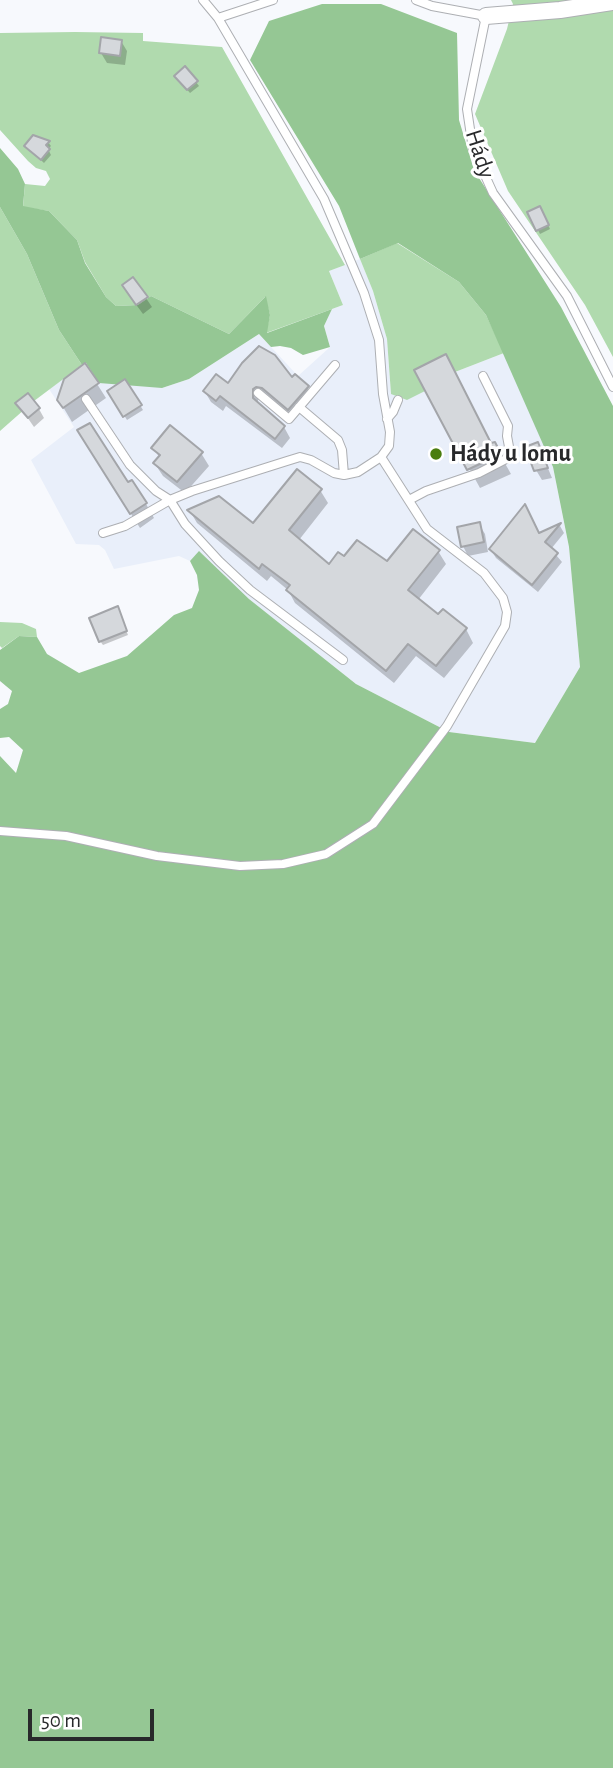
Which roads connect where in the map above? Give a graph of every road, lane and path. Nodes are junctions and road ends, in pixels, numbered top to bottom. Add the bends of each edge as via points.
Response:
1 (203, 0) edge
2 (273, 0) edge
3 (416, 0) edge
4 (613, 2) edge
5 (486, 16) junction
6 (218, 18) junction
7 (335, 365) dead end
8 (483, 376) dead end
9 (613, 387) edge
10 (258, 393) dead end
11 (86, 400) dead end
12 (398, 400) dead end
13 (299, 407) junction
14 (387, 419) junction
15 (381, 457) junction
16 (344, 475) junction
17 (170, 500) junction
18 (409, 500) junction
19 (103, 533) dead end
20 (343, 660) dead end
21 (0, 831) edge

1 - 6 lane
2 - 6 lane
3 - 5 lane
4 - 5 street
5 - 9 lane, Hády via 467,108 473,149 493,193 567,296
6 - 14 lane via 324,200 352,262 379,340
7 - 13 lane
8 - 18 lane via 508,426 510,452 506,459
10 - 13 lane via 289,419
11 - 17 lane via 130,465
12 - 14 lane
13 - 16 lane via 338,440
14 - 15 lane via 388,446
15 - 16 lane
15 - 18 lane
16 - 17 lane via 300,457
17 - 19 lane
17 - 20 lane via 185,524 250,590
18 - 21 lane via 428,529 484,573 506,604 507,619 447,726 373,824 326,854 283,864 240,866 157,856 66,836

